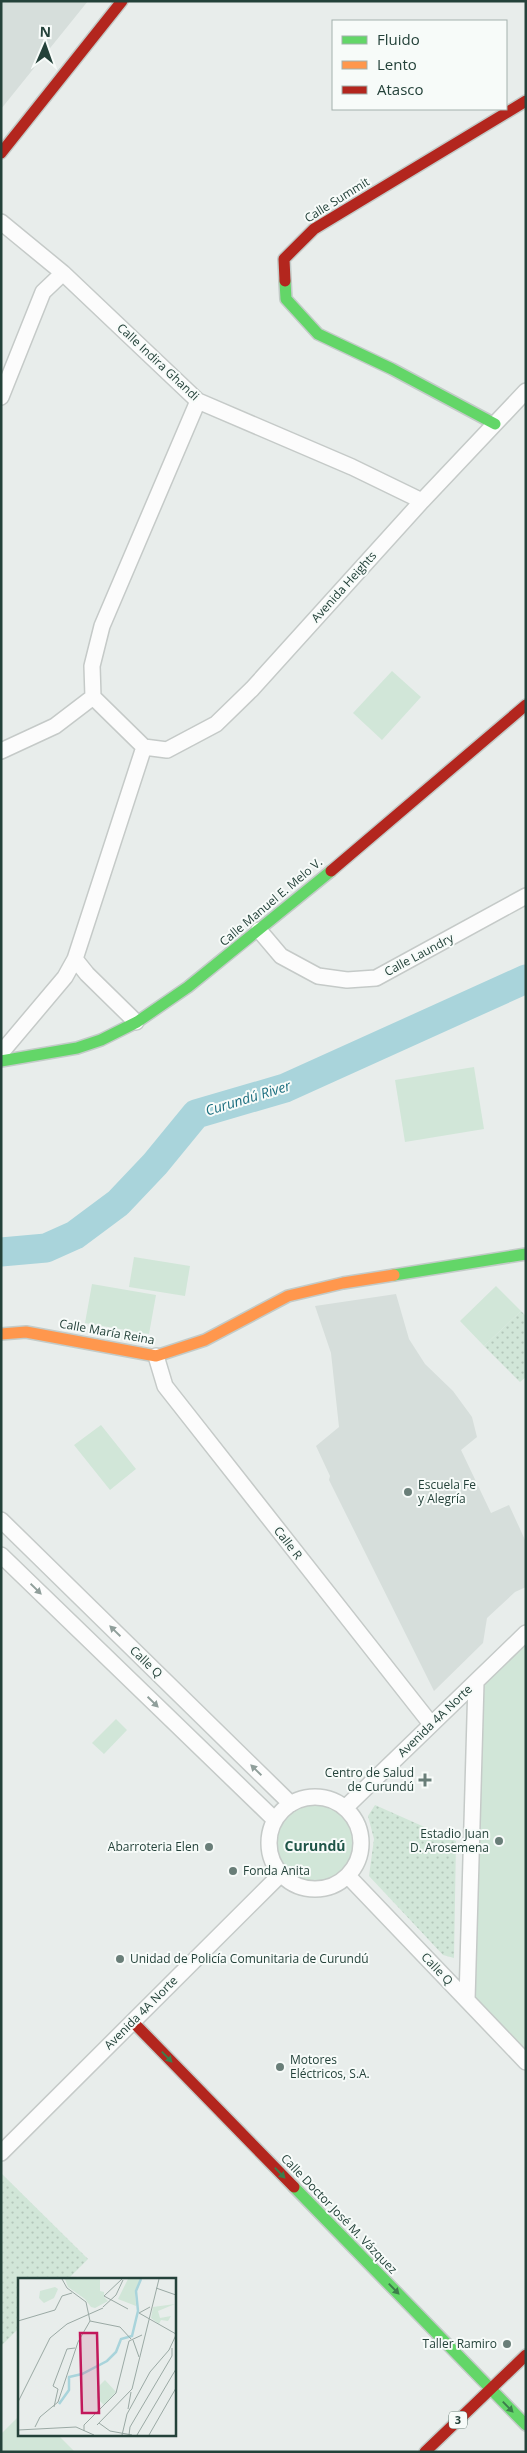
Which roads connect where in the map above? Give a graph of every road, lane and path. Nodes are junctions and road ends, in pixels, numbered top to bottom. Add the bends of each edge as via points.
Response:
1 (122, 1) edge
2 (526, 101) edge
3 (1, 153) edge
4 (1, 222) edge
5 (62, 273) junction
6 (526, 391) edge
7 (1, 396) edge
8 (198, 401) junction
9 (495, 424) junction
10 (422, 501) junction
11 (93, 697) junction
12 (526, 705) edge
13 (144, 747) junction
14 (1, 751) edge
15 (526, 896) edge
16 (259, 930) junction
17 (75, 959) junction
18 (136, 1022) junction
19 (1, 1053) edge
20 (1, 1061) edge
21 (526, 1254) edge
22 (1, 1334) edge
23 (156, 1356) junction
24 (1, 1520) edge
25 (1, 1555) edge
26 (526, 1633) edge
27 (476, 1682) junction
28 (431, 1724) junction
29 (291, 1804) junction
30 (345, 1808) junction
31 (275, 1820) junction
32 (281, 1874) junction
33 (348, 1876) junction
34 (467, 2000) junction
35 (133, 2022) junction
36 (526, 2062) edge
37 (1, 2153) edge
38 (526, 2355) edge
39 (491, 2389) junction
40 (526, 2425) edge
41 (425, 2452) edge

1 - 3 street
2 - 9 street, Calle Summit via 314,229 284,259 286,299 318,334
4 - 5 street, Calle Indira Ghandi
5 - 7 street via 43,292
5 - 8 street, Calle Indira Ghandi
6 - 9 street, Avenida Heights
8 - 10 street, Calle Indira Ghandi via 352,467
8 - 11 street via 102,626 92,666
9 - 10 street, Avenida Heights
10 - 13 street, Avenida Heights via 252,689 216,724 167,750
11 - 13 street
11 - 14 street via 55,726
12 - 16 street, Calle Manuel E. Melo V.
13 - 17 street
15 - 16 street, Calle Laundry via 376,978 347,980 318,976 281,956
16 - 18 street, Calle Manuel E. Melo V. via 182,991
17 - 18 street
17 - 19 street via 65,977
18 - 20 street, Calle Manuel E. Melo V. via 101,1040 45,1055
21 - 23 street, Calle María Reina via 343,1283 288,1296 205,1340
22 - 23 street, Calle María Reina via 26,1332
23 - 28 street, Calle R via 165,1386
29 -> 24 street, Calle Q
25 -> 31 street, Calle Q
26 - 27 street, Avenida 4A Norte
27 - 28 street, Avenida 4A Norte
27 - 34 street
28 - 30 street, Avenida 4A Norte
29 - 30 street via 316,1797 333,1800
29 - 31 street
30 - 33 street via 359,1826 362,1844 358,1863
31 - 32 street via 269,1850
32 - 33 street via 290,1882 314,1890 340,1883
32 - 35 street, Avenida 4A Norte
33 - 34 street, Calle Q
34 - 36 street, Calle Q
35 - 37 street, Avenida 4A Norte
35 -> 39 street, Calle Doctor José M. Vázquez
38 - 39 street, 3
39 -> 40 street, Calle Doctor José M. Vázquez
39 - 41 street, 3

